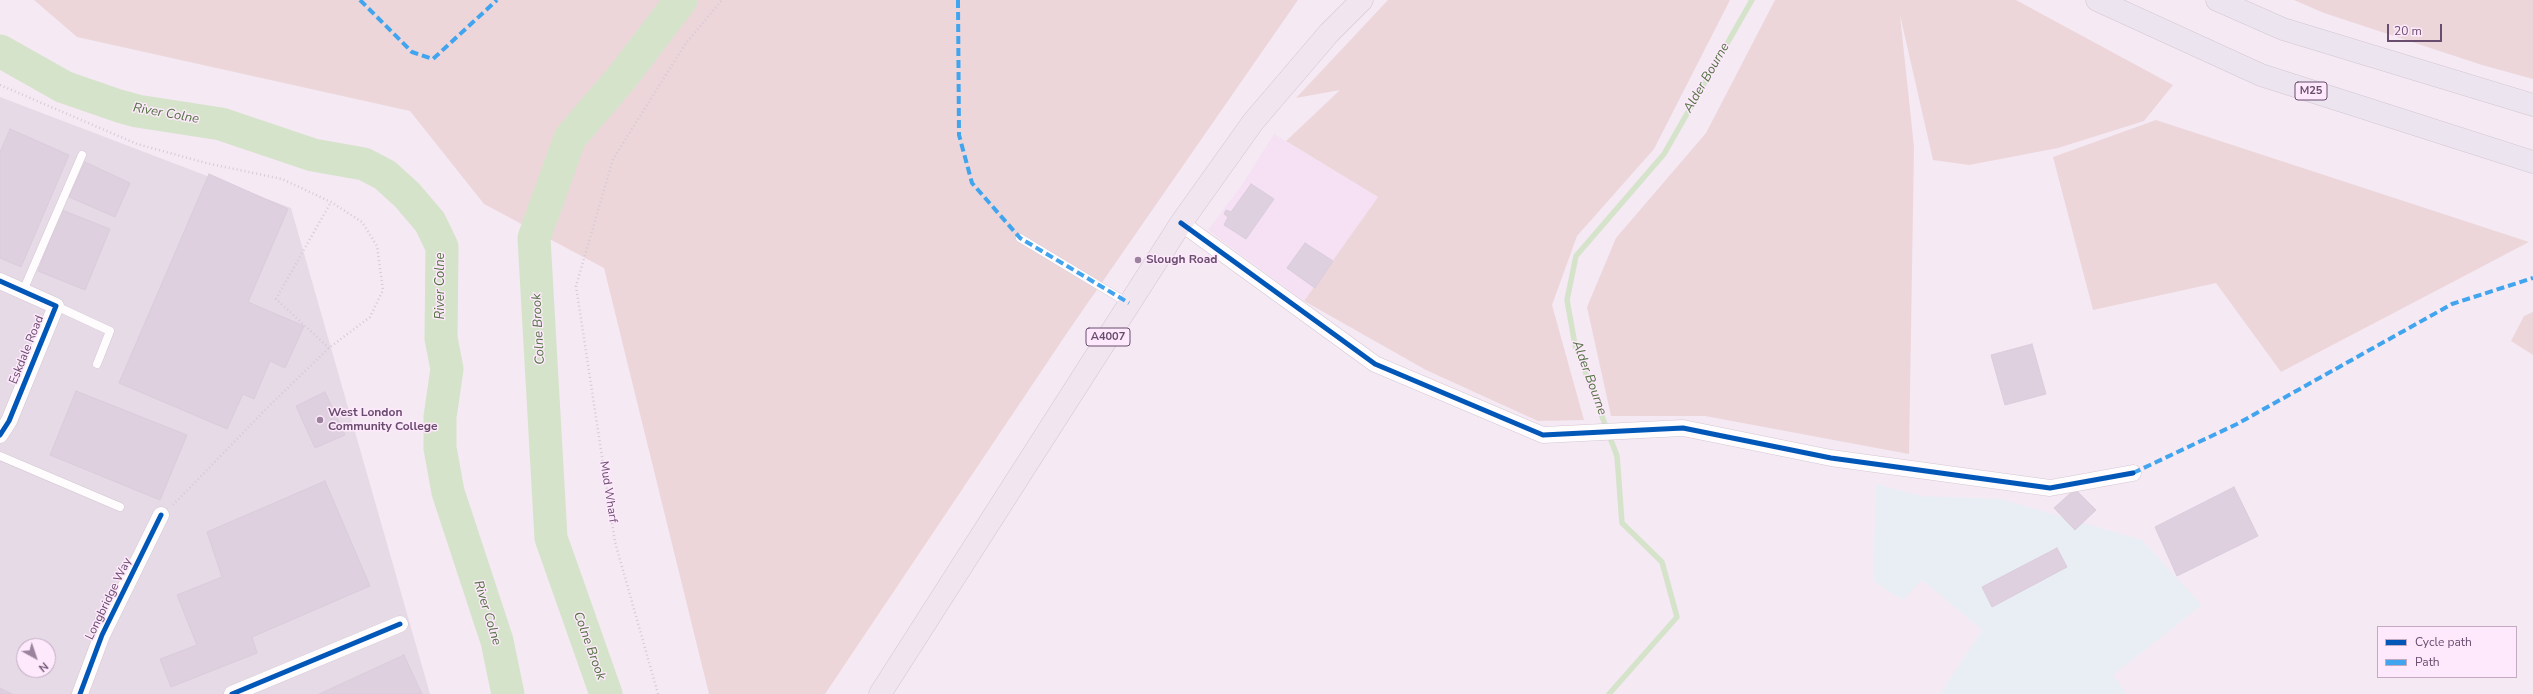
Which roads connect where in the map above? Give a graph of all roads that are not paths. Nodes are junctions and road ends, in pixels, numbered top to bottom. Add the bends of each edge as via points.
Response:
1 (1362, 0) edge
2 (2097, 0) edge
3 (2217, 0) edge
4 (2533, 105) edge
5 (82, 155) dead end
6 (2533, 162) edge
7 (1181, 223) junction
8 (1020, 238) dead end
9 (0, 281) edge
10 (23, 291) junction
11 (1129, 303) junction
12 (56, 306) junction
13 (97, 364) dead end
14 (0, 435) edge
15 (0, 456) edge
16 (2133, 473) dead end
17 (120, 507) dead end
18 (161, 516) dead end
19 (400, 624) dead end
20 (80, 694) edge
21 (232, 694) edge
22 (880, 694) edge

1 - 7 main road, A4007 via 1329,33 1253,122
2 - 6 highway, M25 via 2261,75
3 - 4 highway via 2283,29
5 - 10 lane
7 - 11 main road, A4007
7 - 16 street via 1375,364 1543,435 1683,428 1831,458 2050,488
8 - 11 lane
9 - 10 street, Eskdale Road
10 - 12 street, Eskdale Road
11 - 22 main road, A4007
12 - 13 lane via 110,331
12 - 14 street, Eskdale Road via 9,421
15 - 17 lane
18 - 20 street, Longbridge Way via 102,635
19 - 21 street

